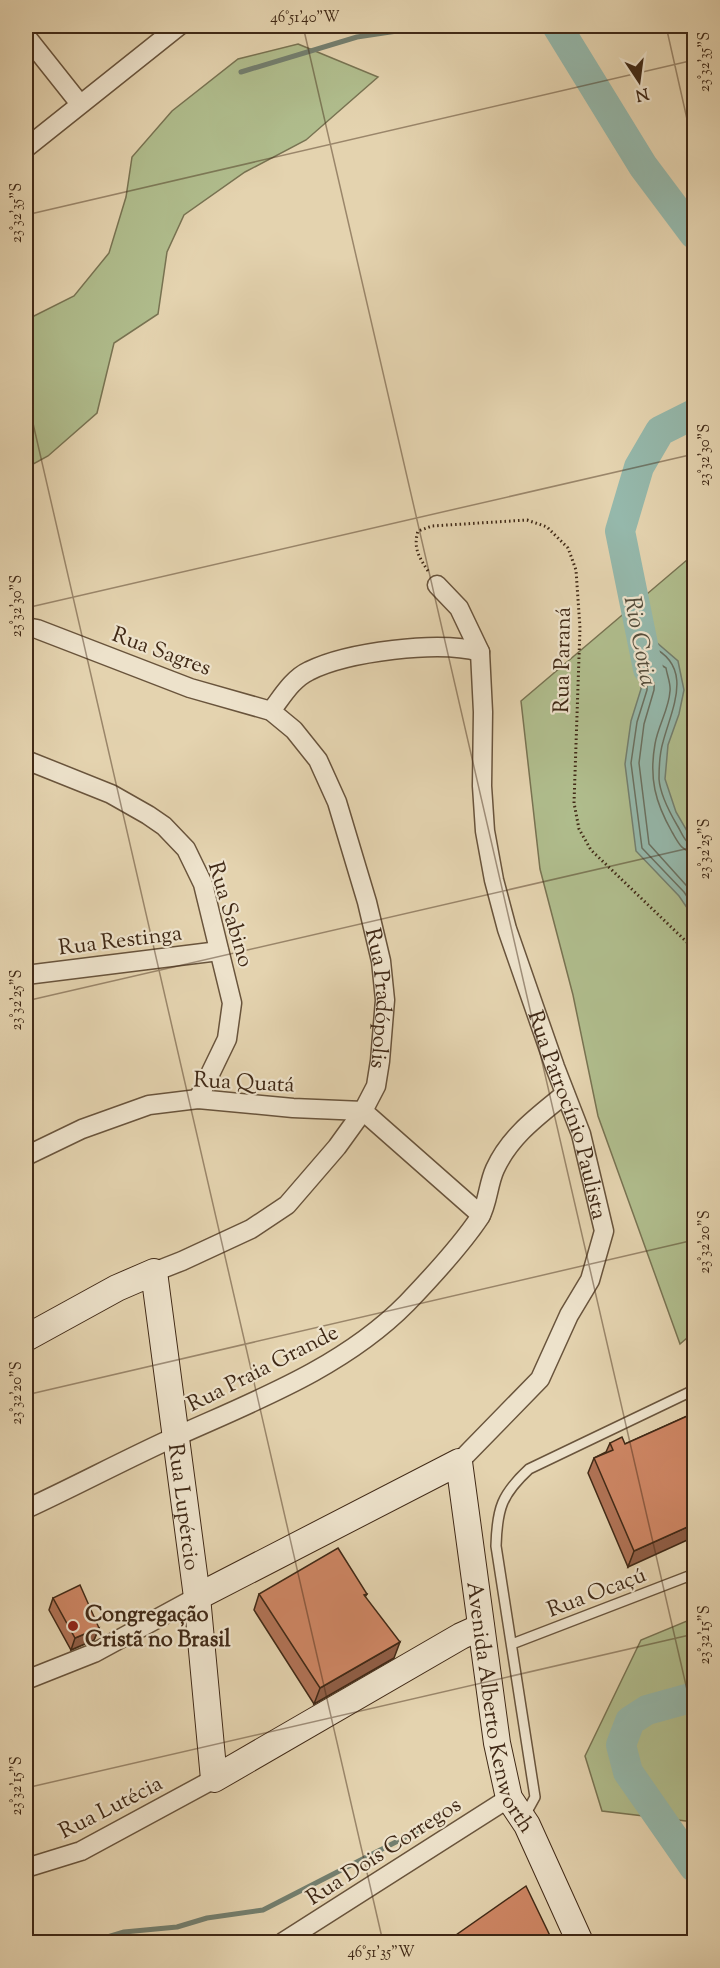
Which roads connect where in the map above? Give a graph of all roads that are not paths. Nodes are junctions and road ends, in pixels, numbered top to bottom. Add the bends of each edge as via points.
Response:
1 (179, 26) edge
2 (26, 36) edge
3 (80, 104) junction
4 (26, 148) edge
5 (437, 585) road end
6 (31, 628) edge
7 (480, 652) junction
8 (272, 711) junction
9 (26, 760) edge
10 (219, 951) junction
11 (26, 975) edge
12 (565, 1094) junction
13 (198, 1099) junction
14 (363, 1111) junction
15 (26, 1156) edge
16 (481, 1215) junction
17 (154, 1272) junction
18 (26, 1338) edge
19 (694, 1390) edge
20 (175, 1437) junction
21 (459, 1462) junction
22 (26, 1509) edge
23 (694, 1574) edge
24 (197, 1597) junction
25 (481, 1627) junction
26 (512, 1644) junction
27 (26, 1680) edge
28 (214, 1779) junction
29 (509, 1798) junction
30 (523, 1819) junction
31 (26, 1868) edge
32 (283, 1942) edge
33 (580, 1942) edge

1 - 3 street
2 - 3 street
3 - 4 street
5 - 7 street via 459,608
6 - 8 street, Rua Sagres via 190,688
7 - 8 street via 453,646 427,647 364,654 330,663 307,672 289,687
7 - 12 street, Rua Patrocínio Paulista via 482,786 488,850 507,929
8 - 14 street, Rua Pradópolis via 294,730 318,760 337,802 379,951 385,1000 380,1060 376,1086
9 - 10 street, Rua Sabino via 111,795 164,826 186,849 202,884
10 - 11 street, Rua Restinga
10 - 13 street, Rua Sabino via 232,1003 227,1039
12 - 16 street, Rua Praia Grande via 508,1146 494,1170
12 - 21 street, Rua Patrocínio Paulista via 581,1134 604,1231 590,1280 569,1314 540,1379
13 - 14 street, Rua Quatá
13 - 15 street, Rua Quatá via 149,1106 82,1129
14 - 16 street
14 - 17 street, Rua Pradópolis via 287,1205 251,1228
16 - 20 street, Rua Praia Grande via 405,1305 356,1346 309,1374
17 - 18 street, Rua Pradópolis
17 - 20 street, Rua Lupércio
19 - 26 lane via 529,1469 514,1483 497,1520 496,1546
20 - 22 street, Rua Praia Grande
20 - 24 street, Rua Lupércio
21 - 24 street, Rua Patrocínio Paulista
21 - 25 street, Avenida Alberto Kenworth
23 - 26 lane, Rua Ocaçú
24 - 27 street, Rua Patrocínio Paulista via 94,1653
24 - 28 street, Rua Lupércio
25 - 28 street
25 - 29 street, Avenida Alberto Kenworth
26 - 30 lane via 535,1797
28 - 31 street, Rua Lutécia via 81,1851
29 - 30 street, Avenida Alberto Kenworth
29 - 32 street, Rua Dois Corregos
30 - 33 street, Avenida Alberto Kenworth

